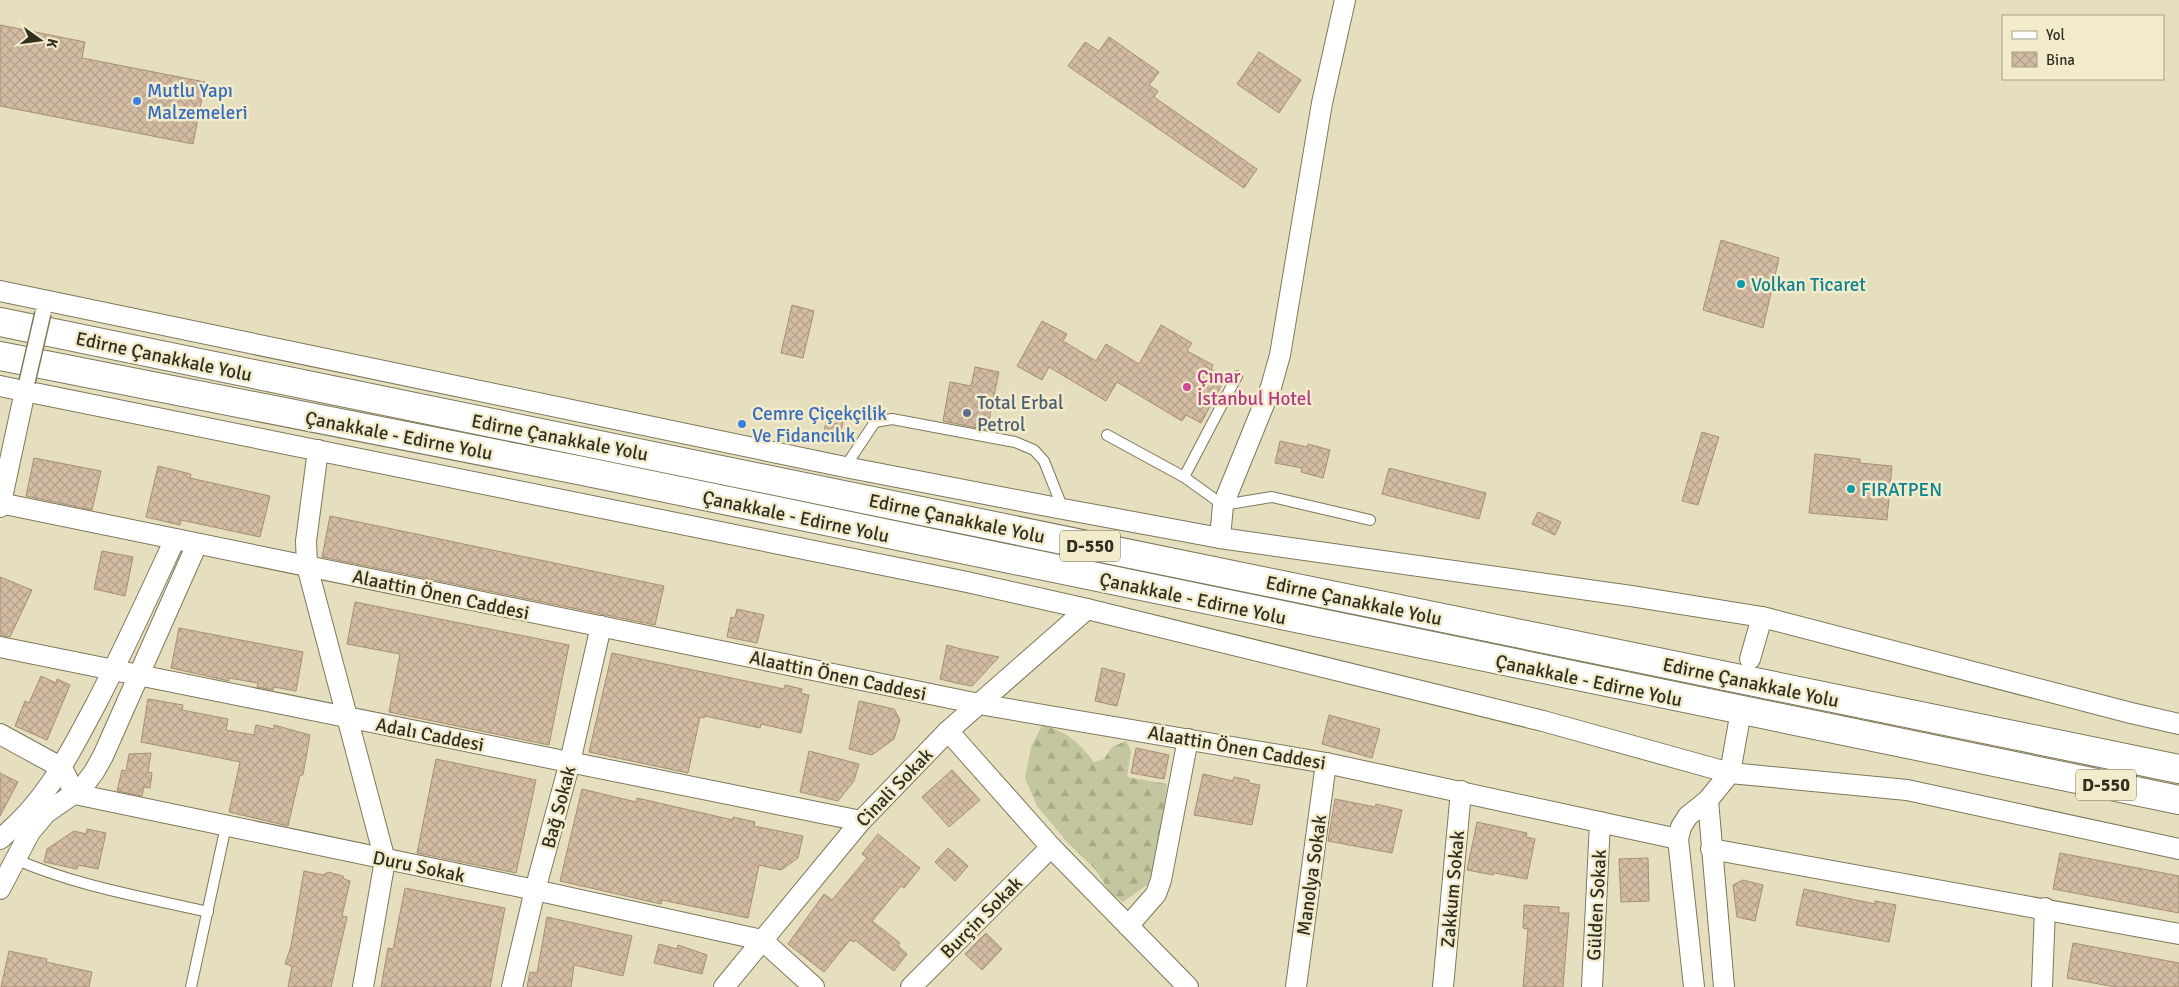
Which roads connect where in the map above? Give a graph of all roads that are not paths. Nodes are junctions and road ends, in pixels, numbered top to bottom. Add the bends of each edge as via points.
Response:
1 (1344, 0) edge
2 (0, 290) edge
3 (86, 309) junction
4 (43, 313) dead end
5 (0, 322) edge
6 (81, 340) junction
7 (0, 356) edge
8 (1237, 376) dead end
9 (28, 378) junction
10 (0, 386) edge
11 (1107, 435) dead end
12 (318, 450) junction
13 (1184, 477) junction
14 (842, 480) junction
15 (1, 504) edge
16 (1223, 505) junction
17 (1063, 509) junction
18 (1370, 520) dead end
19 (1220, 538) junction
20 (175, 540) junction
21 (1063, 540) junction
22 (197, 544) junction
23 (307, 566) junction
24 (1088, 609) junction
25 (1762, 617) junction
26 (601, 626) junction
27 (0, 647) edge
28 (1750, 659) dead end
29 (114, 669) junction
30 (139, 674) junction
31 (979, 704) junction
32 (348, 718) junction
33 (1739, 722) dead end
34 (2179, 724) edge
35 (948, 732) junction
36 (0, 734) edge
37 (1188, 738) junction
38 (2035, 740) junction
39 (2179, 756) edge
40 (570, 762) junction
41 (1326, 763) junction
42 (62, 768) junction
43 (2179, 769) edge
44 (2033, 771) junction
45 (1730, 773) junction
46 (1461, 791) junction
47 (75, 794) junction
48 (1708, 800) junction
49 (2179, 800) edge
50 (2179, 815) edge
51 (861, 821) junction
52 (1600, 822) junction
53 (226, 826) junction
54 (0, 839) edge
55 (1678, 839) junction
56 (1051, 847) junction
57 (1711, 849) junction
58 (2179, 849) edge
59 (8, 855) edge
60 (385, 860) junction
61 (0, 889) edge
62 (535, 890) junction
63 (2045, 908) junction
64 (208, 912) junction
65 (1128, 926) junction
66 (2179, 934) edge
67 (762, 940) junction
68 (191, 987) edge
69 (363, 987) edge
70 (512, 987) edge
71 (724, 987) edge
72 (814, 987) edge
73 (911, 987) edge
74 (1188, 987) edge
75 (1296, 987) edge
76 (1443, 987) edge
77 (1592, 987) edge
78 (1694, 987) edge
79 (1724, 987) edge
80 (2042, 987) edge

1 - 16 street via 1322,103 1275,373
2 - 3 street
3 - 6 street
3 - 14 street
4 - 9 street, bridge
5 - 6 highway, Edirne Çanakkale Yolu / D-550
6 - 14 highway, Edirne Çanakkale Yolu / D-550
7 - 9 highway, Çanakkale - Edirne Yolu / D-550
8 - 13 lane
9 - 10 street
9 - 12 street
9 - 15 street
9 - 44 highway, Çanakkale - Edirne Yolu / D-550 via 583,471
11 - 13 lane
12 - 23 street via 306,541
12 - 24 street
13 - 16 lane
14 - 17 street
14 - 17 lane via 875,422 892,419 1026,445 1044,461
14 - 21 highway, Edirne Çanakkale Yolu / D-550
15 - 20 street, Alaattin Önen Caddesi
16 - 18 lane via 1272,497
16 - 19 street
17 - 19 street
17 - 21 street
19 - 25 street
20 - 22 street, Alaattin Önen Caddesi
20 - 29 street
21 - 38 highway, Edirne Çanakkale Yolu / D-550
22 - 23 street, Alaattin Önen Caddesi
22 - 30 street
23 - 26 street, Alaattin Önen Caddesi
23 - 32 street
24 - 31 street, Cinali Sokak
24 - 45 street via 1544,721
25 - 28 street
25 - 34 street
26 - 31 street, Alaattin Önen Caddesi
26 - 40 street, Bağ Sokak
27 - 29 street, Adalı Caddesi
29 - 30 street, Adalı Caddesi
29 - 42 street
30 - 32 street, Adalı Caddesi
30 - 47 street via 103,756
31 - 35 street, Cinali Sokak
31 - 37 street, Alaattin Önen Caddesi
32 - 40 street, Adalı Caddesi
32 - 60 street
33 - 45 street
35 - 51 street, Cinali Sokak
35 - 56 street
36 - 42 street
37 - 41 street, Alaattin Önen Caddesi
37 - 65 street via 1161,880 1156,894
38 - 39 highway
38 - 43 highway, Edirne Çanakkale Yolu / D-550
40 - 51 street, Adalı Caddesi
40 - 62 street, Bağ Sokak
41 - 46 street, Alaattin Önen Caddesi
41 - 75 street, Manolya Sokak
42 - 47 street
42 - 54 street via 25,818
44 - 49 highway, Çanakkale - Edirne Yolu / D-550
44 - 50 highway via 2078,789
45 - 48 street
45 - 58 street via 1907,790
46 - 52 street, Alaattin Önen Caddesi
46 - 76 street, Zakkum Sokak
47 - 53 street, Duru Sokak
47 - 59 street via 46,813
48 - 55 street via 1688,816
48 - 57 street
51 - 67 street, Cinali Sokak
52 - 55 street, Alaattin Önen Caddesi
52 - 77 street, Gülden Sokak
53 - 60 street, Duru Sokak
53 - 64 lane
55 - 78 street
56 - 65 street
56 - 73 street, Burçin Sokak
57 - 63 street
57 - 79 street
59 - 61 street
59 - 64 lane via 74,881
60 - 62 street, Duru Sokak
60 - 69 street
62 - 67 street, Duru Sokak
62 - 70 street, Bağ Sokak
63 - 66 street
63 - 80 street
64 - 68 lane
65 - 74 street
67 - 71 street, Cinali Sokak
67 - 72 street

